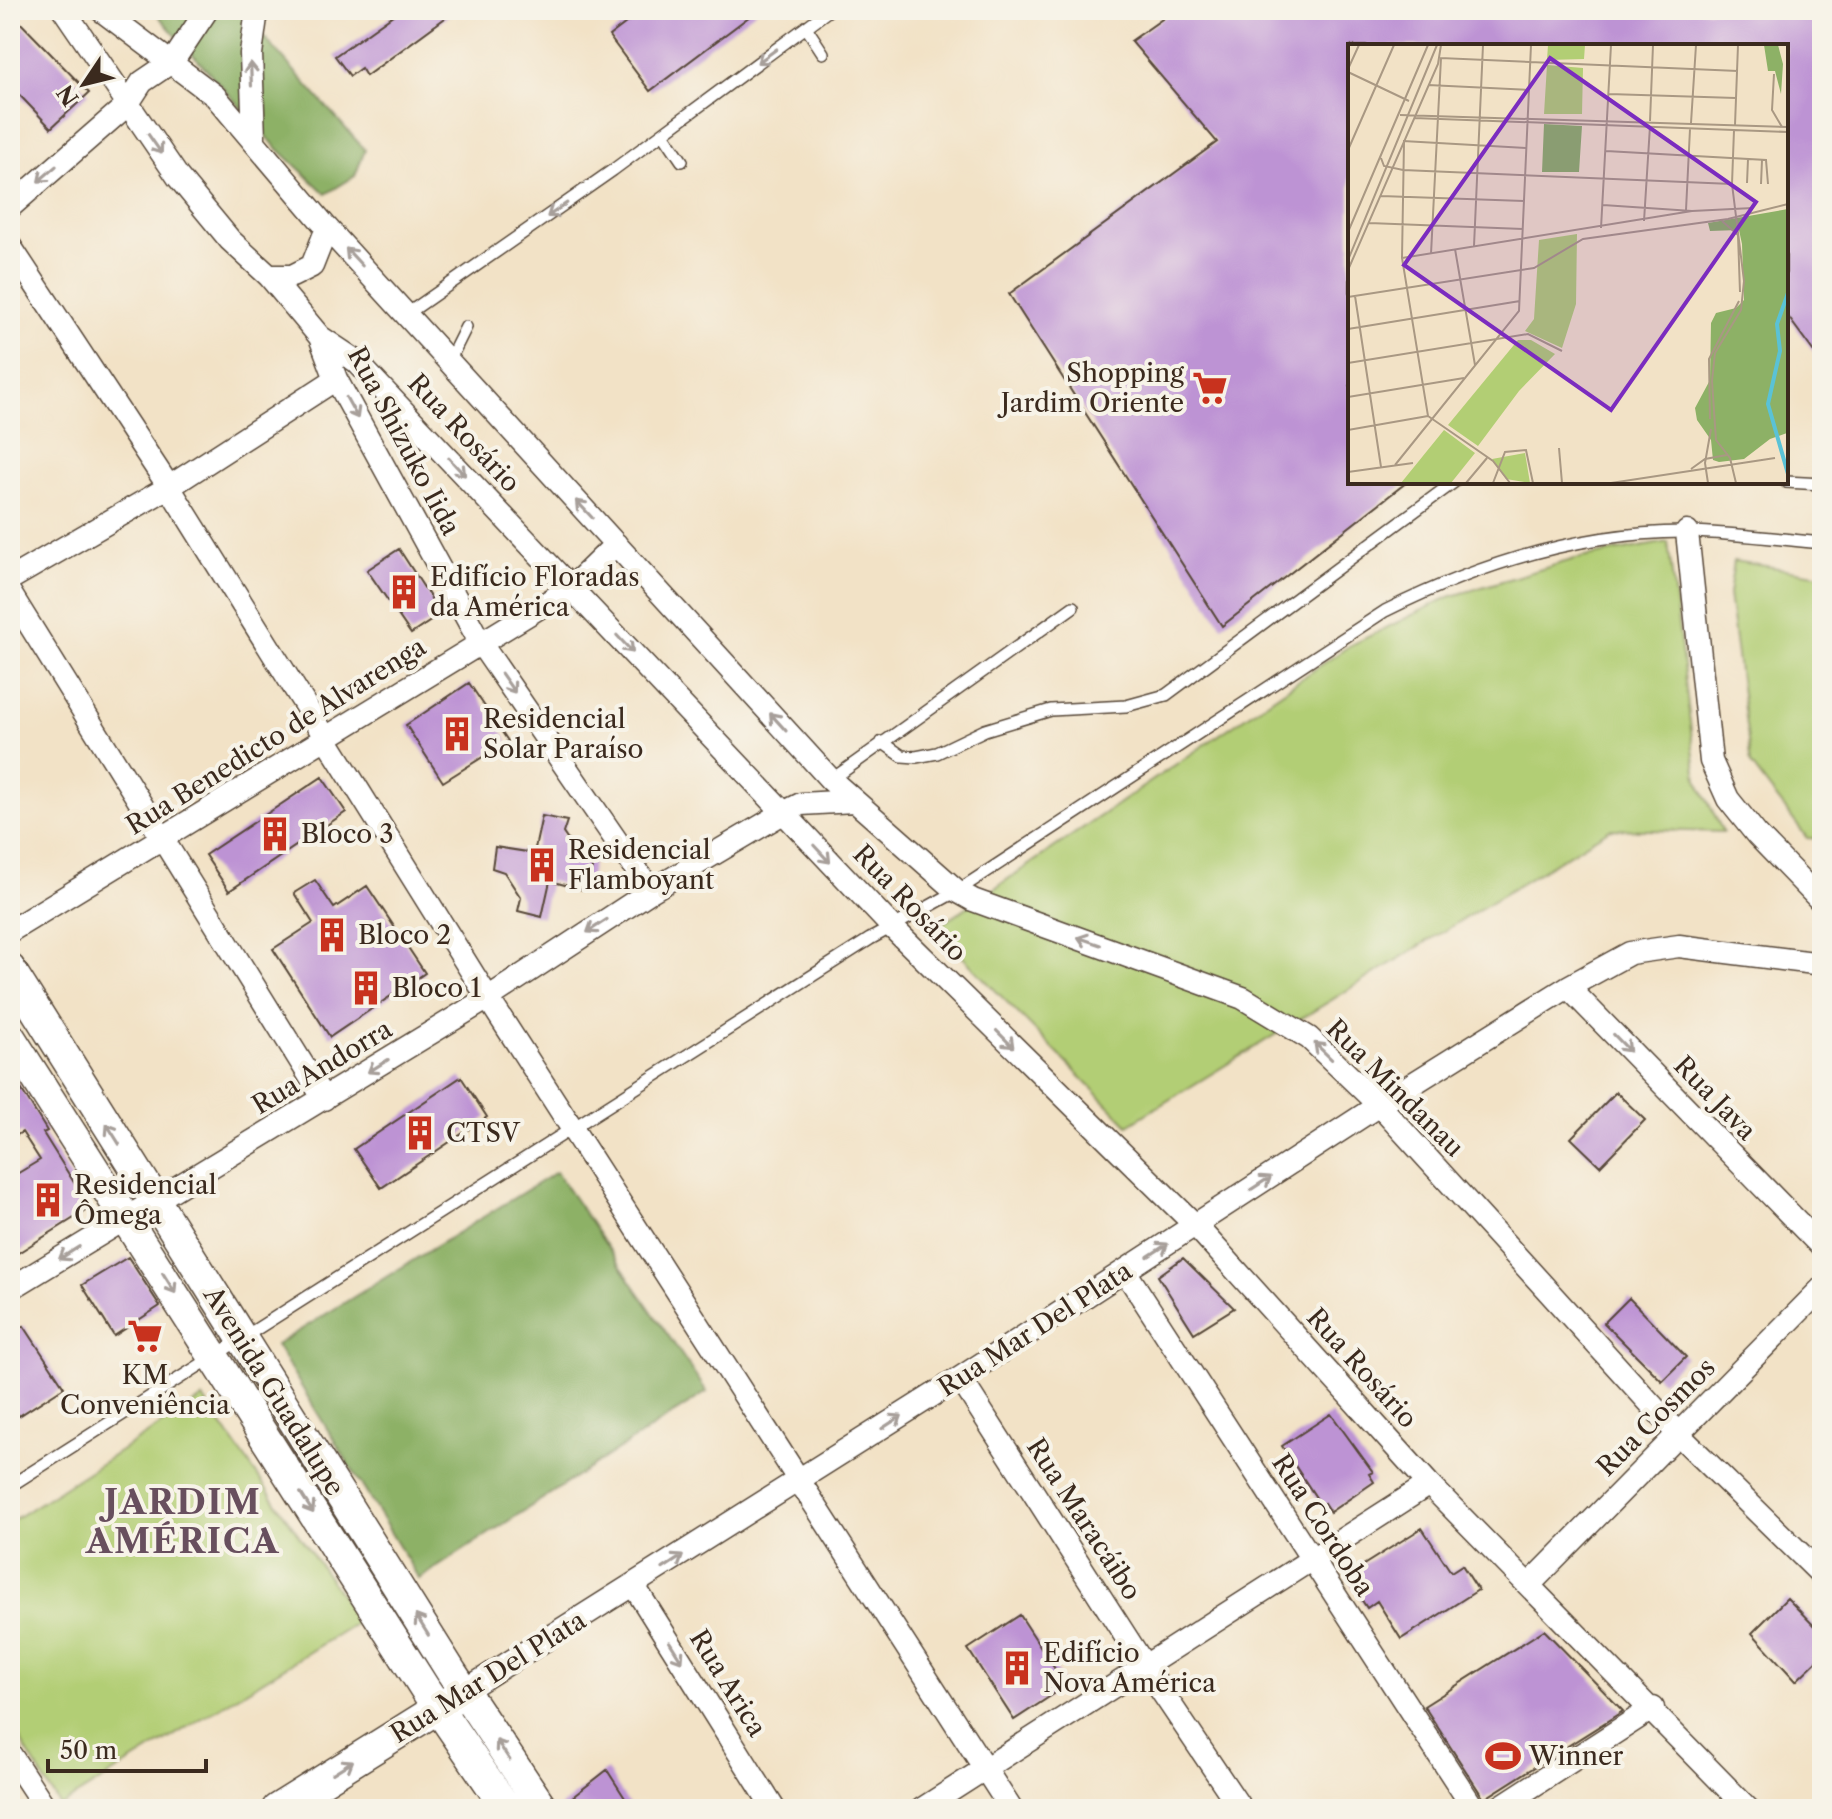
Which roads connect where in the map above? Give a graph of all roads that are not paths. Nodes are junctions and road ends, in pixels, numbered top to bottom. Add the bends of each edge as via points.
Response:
1 (64, 10) edge
2 (101, 10) edge
3 (207, 10) edge
4 (257, 10) edge
5 (829, 10) edge
6 (806, 27) junction
7 (823, 53) dead end
8 (173, 61) junction
9 (127, 105) junction
10 (663, 133) junction
11 (254, 139) junction
12 (682, 161) dead end
13 (10, 207) edge
14 (327, 228) junction
15 (10, 246) edge
16 (269, 276) junction
17 (407, 314) junction
18 (466, 327) dead end
19 (320, 337) junction
20 (449, 362) junction
21 (336, 379) junction
22 (1788, 482) edge
23 (1451, 484) edge
24 (1822, 484) edge
25 (169, 487) junction
26 (1687, 532) junction
27 (1822, 543) edge
28 (616, 544) junction
29 (10, 579) edge
30 (571, 588) junction
31 (10, 593) edge
32 (1073, 607) dead end
33 (481, 644) junction
34 (324, 737) junction
35 (882, 742) junction
36 (831, 780) junction
37 (854, 801) junction
38 (783, 813) junction
39 (162, 839) junction
40 (651, 891) junction
41 (957, 891) junction
42 (1822, 902) edge
43 (892, 927) junction
44 (10, 931) edge
45 (1822, 964) edge
46 (10, 969) edge
47 (1568, 987) junction
48 (488, 998) junction
49 (10, 1037) edge
50 (324, 1099) junction
51 (1379, 1105) junction
52 (571, 1128) junction
53 (154, 1201) junction
54 (127, 1217) junction
55 (1196, 1226) junction
56 (1822, 1247) edge
57 (1125, 1271) junction
58 (1822, 1288) edge
59 (10, 1289) edge
60 (241, 1338) junction
61 (214, 1356) junction
62 (960, 1378) junction
63 (1679, 1435) junction
64 (798, 1482) junction
65 (1429, 1484) junction
66 (10, 1486) edge
67 (1311, 1559) junction
68 (1822, 1575) edge
69 (1529, 1585) junction
70 (634, 1586) junction
71 (1144, 1665) junction
72 (464, 1691) junction
73 (1653, 1708) junction
74 (439, 1709) junction
75 (10, 1754) edge
76 (984, 1769) junction
77 (46, 1809) edge
78 (277, 1809) edge
79 (507, 1809) edge
80 (543, 1809) edge
81 (774, 1809) edge
82 (922, 1809) edge
83 (1011, 1809) edge
84 (1241, 1809) edge
85 (1474, 1809) edge
86 (1497, 1809) edge
87 (1748, 1809) edge

1 - 9 street, Rua Rosário
2 - 8 street
3 - 8 street
11 -> 4 street via 251,54
5 - 6 lane
6 - 7 lane
6 -> 10 lane
8 - 9 street via 142,82
8 - 11 street
9 -> 13 street
9 -> 16 street, Rua Rosário via 230,240
10 - 12 lane
10 -> 17 lane
11 - 14 street
14 - 16 street via 312,266 292,276
17 -> 14 street
15 - 25 street
16 - 19 street, Rua Rosário
17 - 20 street, Rua Mindanau
18 - 20 lane
19 - 21 street, Rua Shizuko Iida
19 -> 30 street, Rua Rosário via 356,361
28 -> 20 street, Rua Mindanau
21 - 25 street
21 -> 33 street, Rua Shizuko Iida
22 - 24 lane
23 - 35 lane via 1166,695 1126,706 1051,710 916,757 902,756
25 - 29 street
25 - 34 street
26 - 27 lane
26 - 41 lane via 1617,537 1535,552 1421,593 1351,631
26 - 42 street via 1711,761 1728,799
28 - 30 street, Rua Benedicto de Alvarenga
36 -> 28 street, Rua Mindanau
30 - 33 street, Rua Benedicto de Alvarenga
30 -> 38 street, Rua Rosário
31 - 39 street
32 - 35 lane
33 - 34 street, Rua Benedicto de Alvarenga
33 -> 40 street, Rua Shizuko Iida
34 - 39 street, Rua Benedicto de Alvarenga
34 - 48 street
35 - 36 lane
36 - 37 street, Rua Mindanau
37 - 38 street, Rua Andorra via 801,804
37 - 41 street, Rua Mindanau
38 - 40 street, Rua Andorra
38 -> 43 street, Rua Rosário
39 - 44 street, Rua Benedicto de Alvarenga
39 - 50 street
40 -> 48 street, Rua Andorra
41 - 43 lane
51 -> 41 street, Rua Mindanau via 1309,1038 1243,998
43 - 52 lane
43 -> 55 street, Rua Rosário
45 - 47 street, Rua Mar Del Plata via 1679,946 1630,953
53 -> 46 street, Avenida Guadalupe
47 - 51 street, Rua Mar Del Plata
47 -> 56 street, Rua Java
48 -> 50 street, Rua Andorra
48 - 52 street
49 - 54 street, Avenida Guadalupe
50 - 53 street, Rua Andorra
55 -> 51 street, Rua Mar Del Plata
51 - 63 street, Rua Mindanau
52 - 60 lane
52 - 64 street
53 - 54 street, Rua Andorra
53 - 60 street, Avenida Guadalupe
54 -> 59 street, Rua Andorra
54 -> 61 street, Avenida Guadalupe
57 -> 55 street, Rua Mar Del Plata
55 - 65 street, Rua Rosário
57 - 62 street, Rua Mar Del Plata
57 - 67 street, Rua Cordoba
58 - 63 street, Rua Cosmos
60 - 61 lane
72 -> 60 street, Avenida Guadalupe
61 - 66 lane
61 -> 74 street, Avenida Guadalupe
64 -> 62 street, Rua Mar Del Plata
62 - 71 street, Rua Maracáibo
63 - 68 street, Rua Mindanau
63 - 69 street, Rua Cosmos
70 -> 64 street, Rua Mar Del Plata
64 - 76 street
65 - 67 street
65 - 69 street, Rua Rosário
67 - 71 street
67 - 85 street, Rua Cordoba
69 - 73 street, Rua Rosário
70 - 72 street, Rua Mar Del Plata
70 -> 81 street, Rua Arica
71 - 76 street
71 - 84 street, Rua Maracáibo
72 - 74 street, Rua Mar Del Plata
80 -> 72 street, Avenida Guadalupe
73 - 86 street
73 - 87 street, Rua Rosário
78 -> 74 street, Rua Mar Del Plata
74 - 79 street, Avenida Guadalupe
75 - 77 street
76 - 82 street
76 - 83 street

